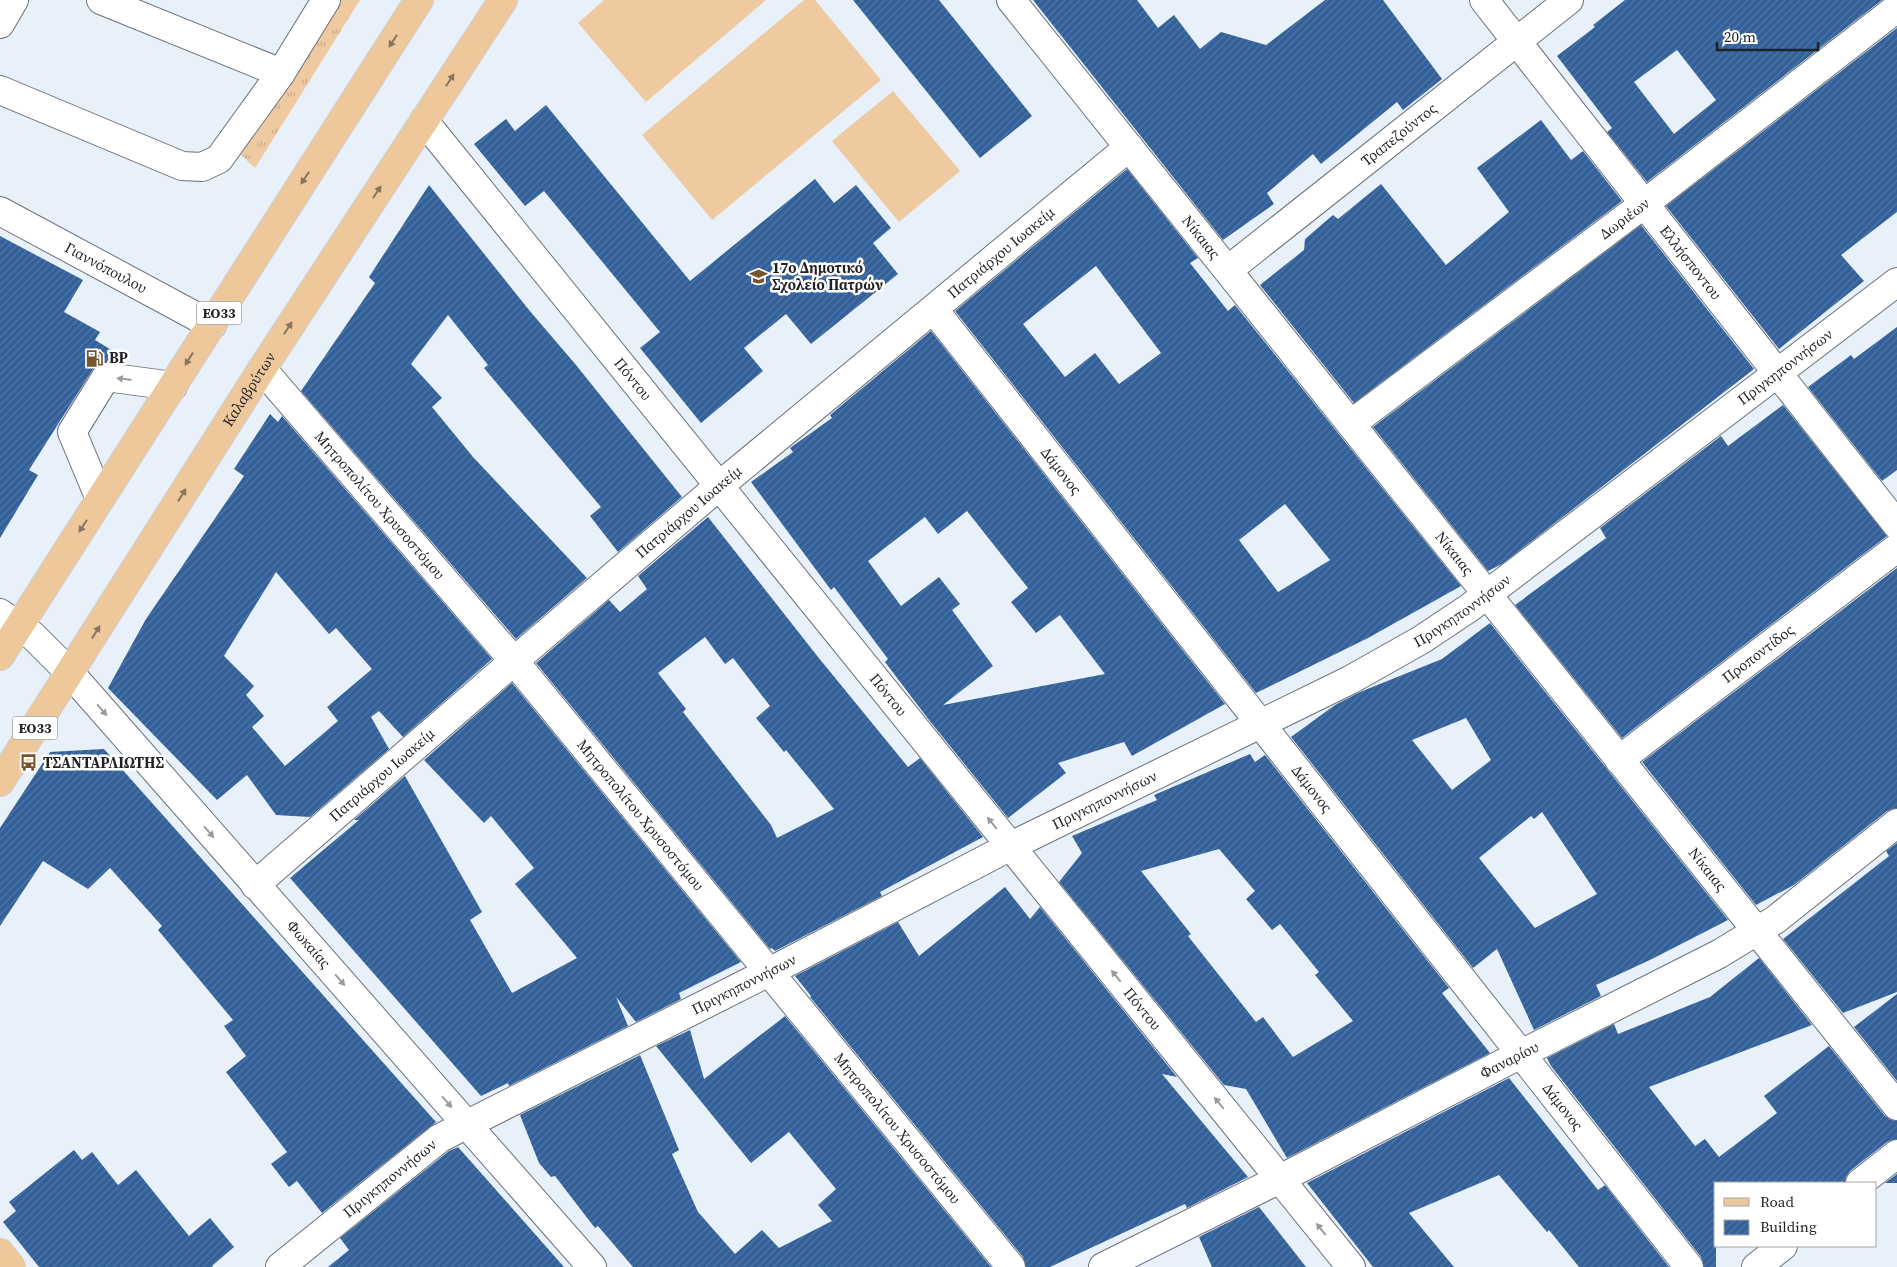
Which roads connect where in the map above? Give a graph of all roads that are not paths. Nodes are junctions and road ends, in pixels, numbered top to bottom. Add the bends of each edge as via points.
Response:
1 (14, 0) edge
2 (101, 0) edge
3 (326, 0) edge
4 (419, 0) edge
5 (503, 0) edge
6 (1011, 0) edge
7 (1484, 0) edge
8 (1569, 0) edge
9 (1897, 8) edge
10 (0, 24) edge
11 (1516, 41) junction
12 (281, 73) junction
13 (0, 90) edge
14 (424, 121) junction
15 (1129, 147) junction
16 (1644, 204) junction
17 (0, 211) edge
18 (1228, 270) junction
19 (1897, 282) edge
20 (934, 310) junction
21 (212, 324) junction
22 (262, 369) junction
23 (1777, 373) junction
24 (173, 386) junction
25 (1351, 424) junction
26 (719, 486) junction
27 (100, 499) junction
28 (1897, 525) edge
29 (1897, 548) edge
30 (1487, 594) junction
31 (10, 619) edge
32 (0, 656) edge
33 (514, 661) junction
34 (70, 674) junction
35 (1261, 725) junction
36 (1619, 760) junction
37 (0, 782) edge
38 (1897, 824) edge
39 (1011, 846) junction
40 (256, 884) junction
41 (1757, 931) junction
42 (770, 972) junction
43 (1521, 1054) junction
44 (1897, 1106) edge
45 (466, 1124) junction
46 (1897, 1154) edge
47 (1280, 1179) junction
48 (1861, 1182) edge
49 (1782, 1247) edge
50 (0, 1253) edge
51 (11, 1267) edge
52 (280, 1267) edge
53 (592, 1267) edge
54 (1011, 1267) edge
55 (1103, 1267) edge
56 (1352, 1267) edge
57 (1689, 1267) edge
58 (1756, 1267) edge

1 - 10 street
2 - 12 street
3 - 12 street
4 -> 21 main road, ΕΟ33
14 -> 5 main road, Καλαβρύτων / ΕΟ33
6 - 15 street, Νίκαιας
7 - 11 street, Ελλήσποντου
8 - 11 street, Τραπεζούντος
9 - 16 street, Δωριέων
11 - 16 street, Ελλήσποντου
11 - 18 street, Τραπεζούντος
12 - 13 street via 219,159 202,167 182,166
22 -> 14 main road, Καλαβρύτων / ΕΟ33
14 - 26 street, Πόντου
15 - 18 street, Νίκαιας
15 - 20 street, Πατριάρχου Ιωακείμ
16 - 23 street, Ελλήσποντου
16 - 25 street, Δωριέων
17 - 21 street, Γιαννόπουλου
18 - 25 street, Νίκαιας
19 - 23 street, Πριγκηποννήσων
20 - 26 street, Πατριάρχου Ιωακείμ
20 - 35 street, Δάμονος
21 -> 24 main road, ΕΟ33
22 - 33 street, Μητροπολίτου Χρυσοστόμου
34 -> 22 main road, Καλαβρύτων / ΕΟ33
23 - 28 street, Ελλήσποντου
23 - 30 street, Πριγκηποννήσων
24 - 27 main road, ΕΟ33
24 -> 27 street via 106,377 72,432
25 - 30 street, Νίκαιας
26 - 33 street, Πατριάρχου Ιωακείμ
39 -> 26 street, Πόντου
27 -> 31 main road, ΕΟ33
29 - 36 street, Προποντίδος
30 - 35 street, Πριγκηποννήσων via 1444,626 1391,658
30 - 36 street, Νίκαιας
31 - 32 main road, ΕΟ33
31 - 34 street, Φωκαίας via 32,635
33 - 40 street, Πατριάρχου Ιωακείμ
33 - 42 street, Μητροπολίτου Χρυσοστόμου
34 - 37 main road, Καλαβρύτων / ΕΟ33
34 -> 40 street, Φωκαίας
35 - 39 street, Πριγκηποννήσων
35 - 43 street, Δάμονος
36 - 41 street, Νίκαιας
38 - 41 street, Φαναρίου
39 - 42 street, Πριγκηποννήσων
47 -> 39 street, Πόντου
40 -> 45 street, Φωκαίας
41 - 43 street, Φαναρίου via 1719,954
41 - 44 street, Νίκαιας
42 - 45 street, Πριγκηποννήσων
42 - 54 street, Μητροπολίτου Χρυσοστόμου
43 - 47 street, Φαναρίου
43 - 57 street, Δάμονος
45 - 52 street, Πριγκηποννήσων via 440,1138
45 - 53 street, Φωκαίας
46 - 48 street
47 - 55 street, Φαναρίου
56 -> 47 street, Πόντου
49 - 58 street
50 - 51 main road

